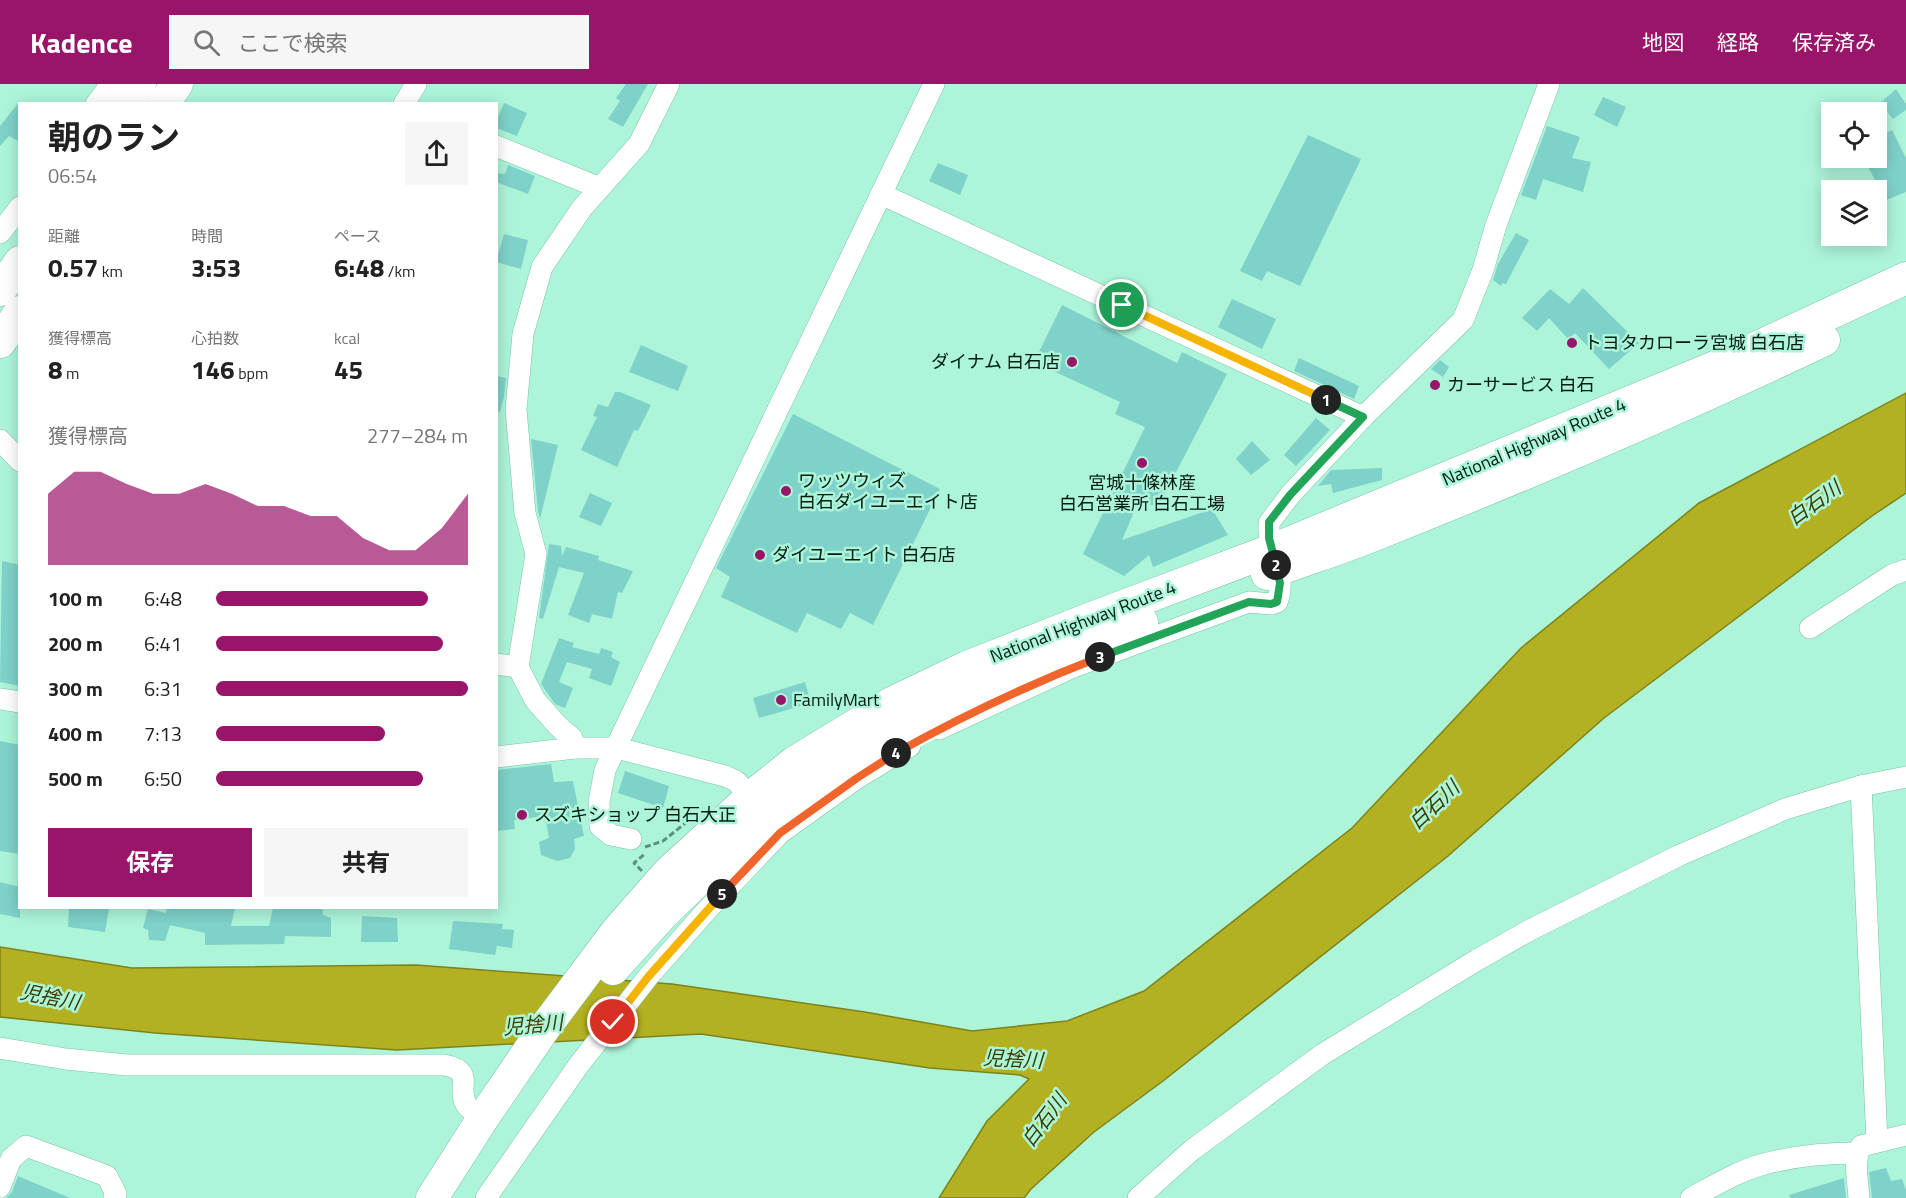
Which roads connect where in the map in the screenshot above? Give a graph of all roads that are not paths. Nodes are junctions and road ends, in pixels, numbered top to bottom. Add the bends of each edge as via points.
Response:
1 (111, 84) edge
2 (140, 84) edge
3 (177, 84) edge
4 (416, 84) edge
5 (669, 84) edge
6 (934, 84) edge
7 (1549, 84) edge
8 (98, 102) edge
9 (127, 102) edge
10 (164, 102) edge
11 (405, 102) edge
12 (498, 147) edge
13 (600, 188) junction
14 (881, 194) junction
15 (18, 210) edge
16 (0, 233) edge
17 (18, 265) edge
18 (1906, 278) edge
19 (0, 290) edge
20 (1906, 301) edge
21 (18, 315) edge
22 (0, 342) edge
23 (1363, 417) junction
24 (0, 440) edge
25 (18, 459) edge
26 (1275, 560) junction
27 (1906, 570) edge
28 (1810, 628) dead end
29 (498, 664) edge
30 (518, 667) junction
31 (0, 699) edge
32 (18, 702) edge
33 (575, 748) junction
34 (617, 748) junction
35 (498, 756) edge
36 (1906, 777) edge
37 (1861, 786) junction
38 (759, 807) junction
39 (639, 846) road end
40 (0, 1048) edge
41 (511, 1094) junction
42 (483, 1118) junction
43 (1906, 1135) edge
44 (1877, 1142) junction
45 (1857, 1153) junction
46 (0, 1186) edge
47 (114, 1198) edge
48 (432, 1198) edge
49 (454, 1198) edge
50 (486, 1198) edge
51 (1138, 1198) edge
52 (1691, 1198) edge
53 (1859, 1198) edge

1 - 8 street
2 - 9 highway
3 - 10 highway
4 - 11 street
5 - 13 street via 639,144
6 - 14 street
7 - 23 street via 1463,321
12 - 13 street
13 - 30 street via 543,267 524,334 516,409 525,513 536,554
14 - 23 street
14 - 34 street
15 - 16 street
17 - 19 highway
18 - 26 highway, National Highway Route 4 via 1715,367
20 - 26 highway, National Highway Route 4 via 1748,376 1458,501 1367,538
21 - 22 highway
23 - 26 street via 1269,522
24 - 25 street
26 - 38 highway, National Highway Route 4 via 1007,677
26 - 50 street via 1280,583 1277,602 1249,602 1071,668 948,724 857,778 780,833 648,977 578,1066
27 - 28 street
29 - 30 street
30 - 33 street via 535,700 572,738
31 - 32 street
33 - 34 street
33 - 35 street
34 - 38 street via 725,776 736,781
34 - 39 street via 605,770 599,802 600,826
36 - 37 street
37 - 44 street
37 - 51 street via 1785,809 1678,856 1477,960 1323,1054 1192,1150
38 - 41 highway, National Highway Route 4 via 735,845 604,964 546,1058
40 - 42 street via 127,1065 444,1065 462,1072 466,1103
41 - 42 highway, National Highway Route 4
41 - 49 highway, National Highway Route 4
42 - 48 highway, National Highway Route 4
43 - 44 street
44 - 45 street via 1861,1146
45 - 52 street via 1763,1165
45 - 53 street
46 - 47 street via 11,1159 26,1146 107,1176 116,1194

